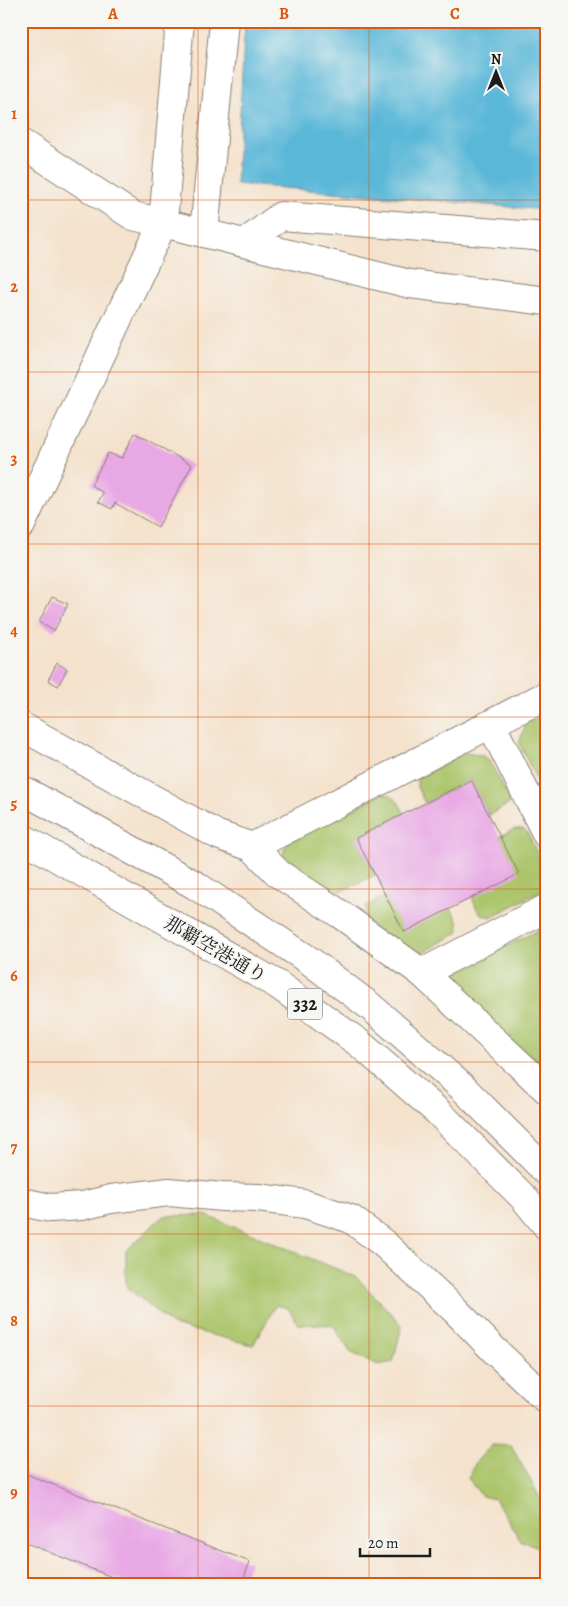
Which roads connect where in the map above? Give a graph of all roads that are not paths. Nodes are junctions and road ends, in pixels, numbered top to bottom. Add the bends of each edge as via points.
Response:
1 (180, 21) edge
2 (224, 21) edge
3 (21, 143) edge
4 (162, 223) junction
5 (204, 233) junction
6 (547, 238) edge
7 (245, 243) junction
8 (547, 301) edge
9 (21, 525) edge
10 (547, 695) edge
11 (490, 724) junction
12 (21, 726) edge
13 (21, 789) edge
14 (547, 835) edge
15 (21, 837) edge
16 (252, 847) junction
17 (547, 908) edge
18 (422, 973) junction
19 (547, 1090) edge
20 (547, 1172) edge
21 (21, 1202) edge
22 (547, 1226) edge
23 (547, 1400) edge

1 - 4 main road
2 - 5 main road
3 - 4 main road via 133,216
4 - 5 main road
4 - 9 main road
5 - 7 main road
6 - 7 main road via 281,216
7 - 8 main road via 410,284
10 - 11 main road
11 - 14 main road
11 - 16 main road
12 - 16 main road via 218,835
13 - 20 main road, 那覇空港通り / 332 via 194,885 310,961 371,1007 462,1087
15 - 22 main road, 那覇空港通り / 332 via 278,985 358,1043 438,1112 524,1198
16 - 18 main road via 279,874
17 - 18 main road
18 - 19 main road
21 - 23 main road via 51,1208 82,1206 169,1192 305,1204 351,1220 383,1243 456,1310

